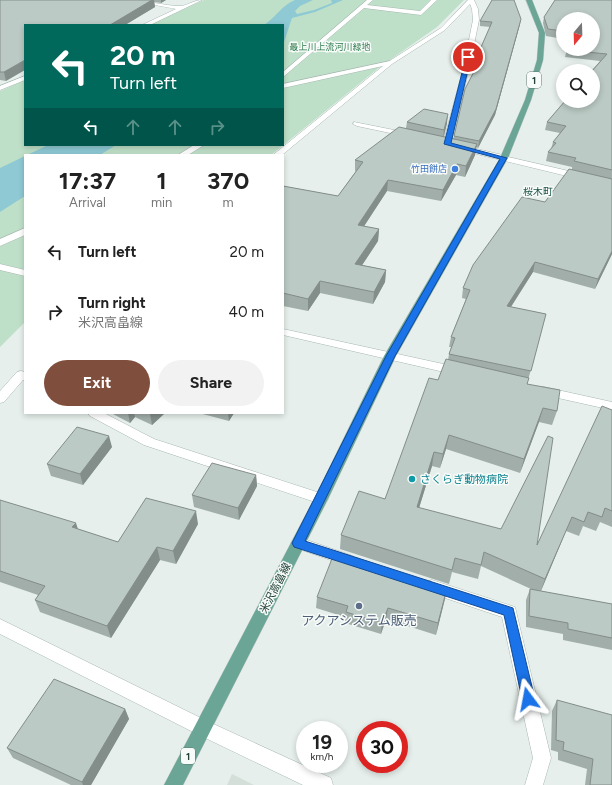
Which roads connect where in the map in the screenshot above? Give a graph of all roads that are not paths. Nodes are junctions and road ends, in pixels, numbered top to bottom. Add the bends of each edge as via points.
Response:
1 (131, 0) edge
2 (199, 0) edge
3 (370, 0) edge
4 (434, 0) edge
5 (472, 0) edge
6 (529, 0) edge
7 (401, 5) dead end
8 (363, 6) junction
9 (184, 8) junction
10 (395, 10) junction
11 (147, 24) edge
12 (390, 63) junction
13 (284, 74) edge
14 (24, 78) edge
15 (284, 86) edge
16 (0, 88) edge
17 (357, 124) dead end
18 (417, 137) edge
19 (198, 146) edge
20 (184, 154) edge
21 (278, 154) edge
22 (504, 158) junction
23 (612, 184) edge
24 (24, 231) edge
25 (0, 243) edge
26 (0, 267) edge
27 (24, 273) edge
28 (284, 332) edge
29 (390, 356) junction
30 (467, 373) edge
31 (24, 376) edge
32 (536, 389) edge
33 (0, 399) edge
34 (612, 406) edge
35 (96, 414) edge
36 (321, 499) junction
37 (298, 543) junction
38 (366, 565) edge
39 (418, 582) edge
40 (0, 626) edge
41 (203, 728) junction
42 (173, 785) edge
43 (324, 785) edge
44 (534, 785) edge

1 - 9 street
2 - 9 street
3 - 8 street
4 - 10 street via 421,13
5 - 12 street via 443,29
5 - 22 street via 476,20 466,69 444,143
6 - 22 main road, 米沢高畠線 / 1 via 542,33 540,60 528,100
7 - 10 street
8 - 10 street
8 - 13 street
9 - 11 street
12 - 15 street
12 - 21 street
14 - 16 street
17 - 18 street
19 - 20 street
22 - 23 street
22 - 29 main road, 米沢高畠線 / 1
24 - 25 street
26 - 27 street
28 - 29 street
29 - 30 street
29 - 36 main road, 米沢高畠線 / 1
31 - 33 street via 21,375
32 - 34 street
35 - 36 street via 149,442
36 - 37 main road, 米沢高畠線 / 1
37 - 38 street
37 - 41 main road, 米沢高畠線 / 1
39 - 44 street via 509,612 542,758
40 - 41 street
41 - 42 main road, 米沢高畠線 / 1
41 - 43 street

